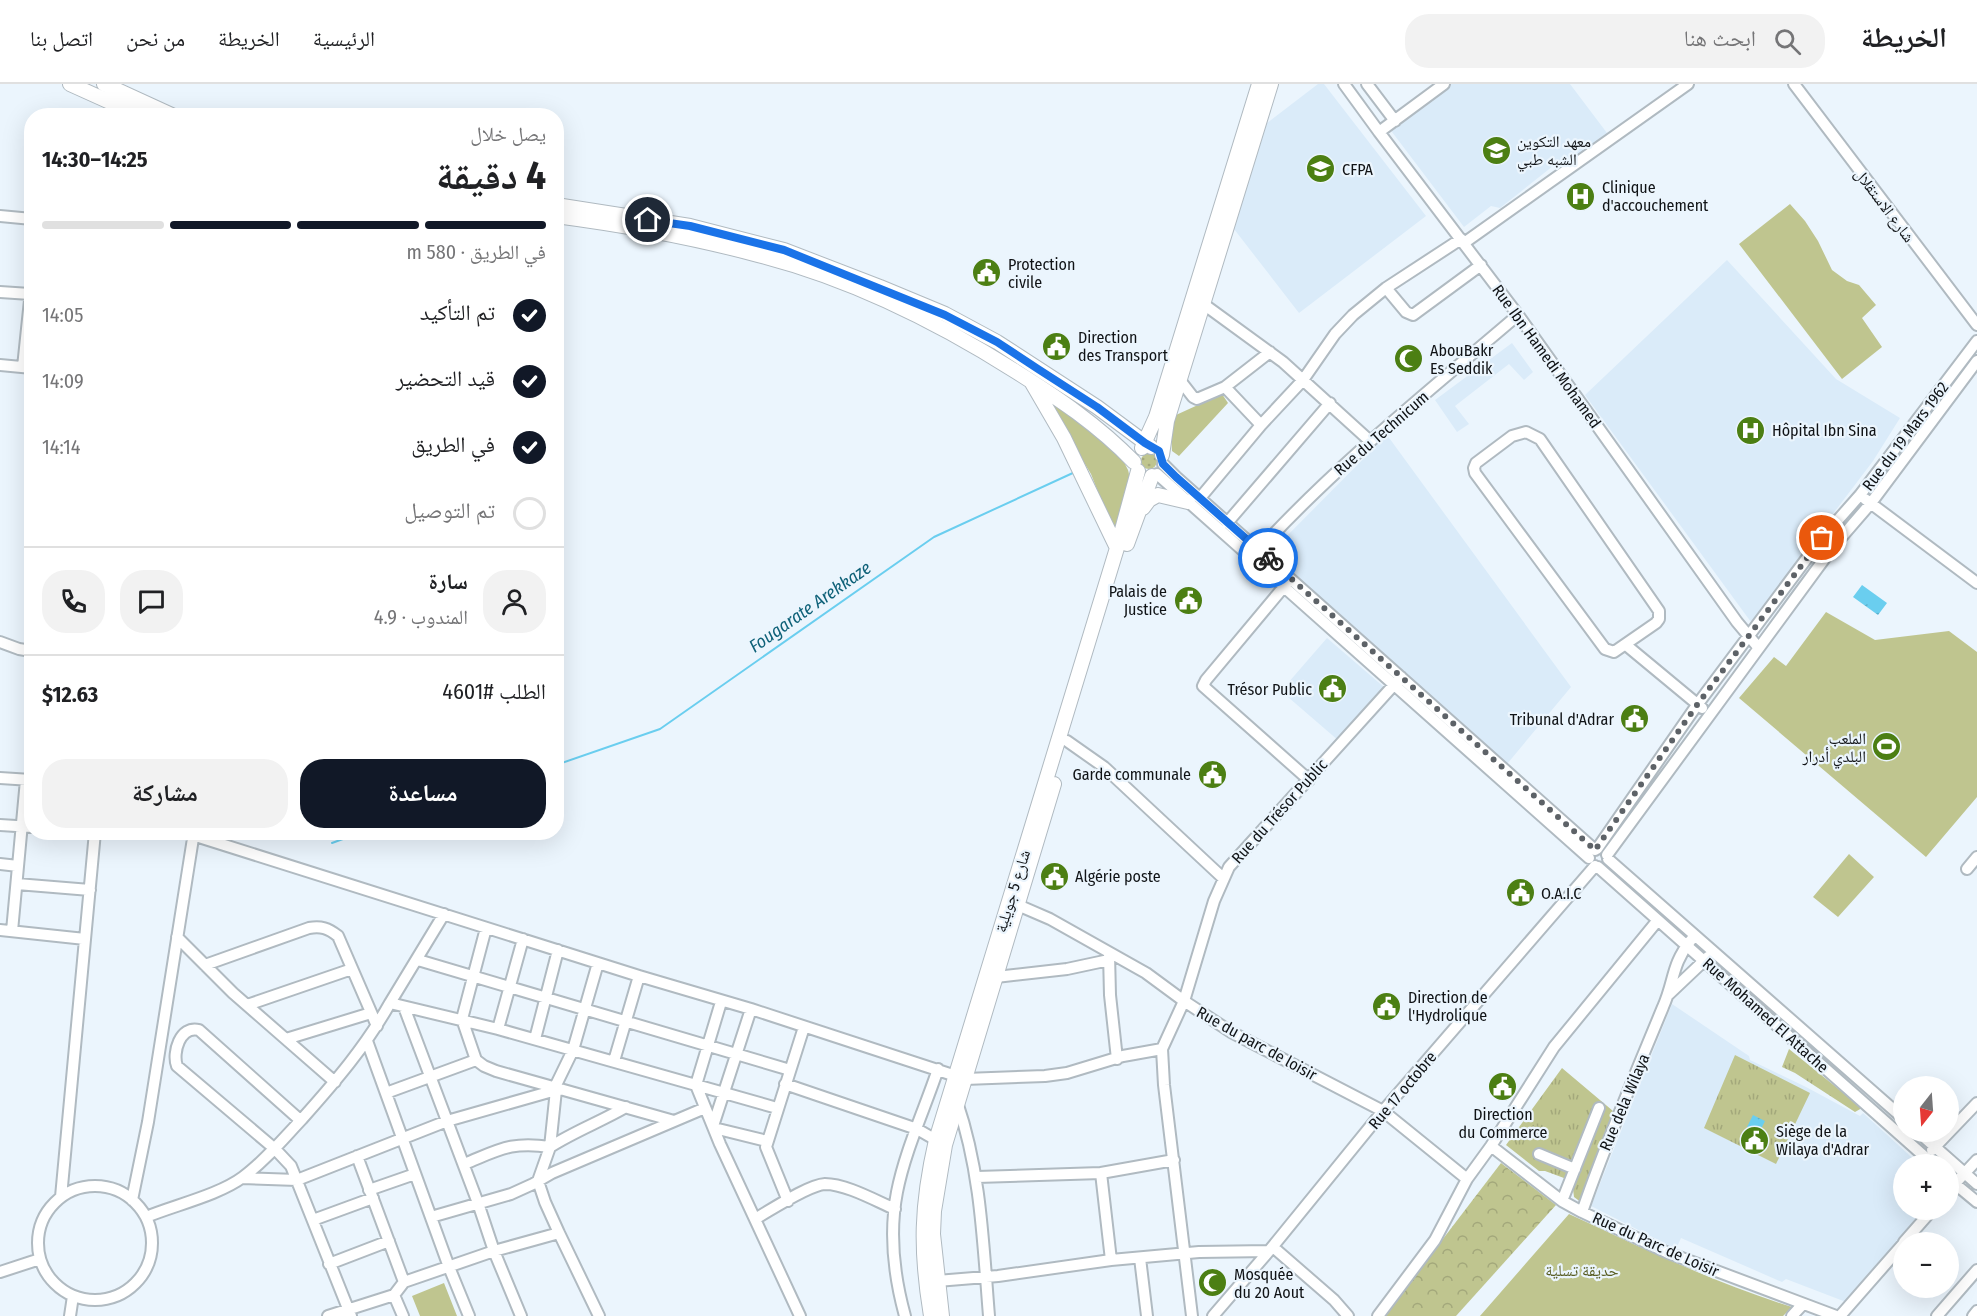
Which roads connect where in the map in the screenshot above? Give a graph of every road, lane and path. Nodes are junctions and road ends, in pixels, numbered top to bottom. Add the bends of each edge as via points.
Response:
1 (70, 84) edge
2 (104, 84) edge
3 (1259, 84) edge
4 (1271, 84) edge
5 (1344, 84) edge
6 (1367, 84) edge
7 (1444, 84) edge
8 (1688, 84) edge
9 (1794, 84) edge
10 (123, 108) edge
11 (156, 108) edge
12 (1395, 121) junction
13 (1379, 132) junction
14 (564, 206) edge
15 (0, 216) edge
16 (564, 217) edge
17 (24, 218) edge
18 (1463, 241) junction
19 (1480, 265) junction
20 (1386, 288) junction
21 (0, 292) edge
22 (24, 294) edge
23 (1202, 303) junction
24 (1518, 315) junction
25 (1977, 325) edge
26 (1977, 341) edge
27 (997, 342) junction
28 (1270, 352) junction
29 (989, 355) junction
30 (1977, 361) edge
31 (0, 365) edge
32 (24, 368) edge
33 (1038, 369) junction
34 (1179, 379) junction
35 (1303, 380) junction
36 (1031, 381) junction
37 (1225, 387) junction
38 (1330, 403) junction
39 (1156, 417) junction
40 (1262, 425) junction
41 (1123, 426) junction
42 (1370, 441) junction
43 (1153, 458) junction
44 (1136, 466) junction
45 (1860, 495) junction
46 (1194, 500) junction
47 (1871, 503) junction
48 (1139, 511) junction
49 (1227, 523) junction
50 (1117, 548) junction
51 (1255, 554) junction
52 (1288, 583) junction
53 (1977, 583) edge
54 (1749, 636) junction
55 (0, 642) edge
56 (1626, 645) junction
57 (1758, 647) junction
58 (24, 650) edge
59 (1398, 680) junction
60 (1078, 691) junction
61 (1697, 705) junction
62 (1710, 714) junction
63 (1678, 731) junction
64 (1691, 740) junction
65 (1067, 741) junction
66 (0, 778) edge
67 (24, 780) edge
68 (1309, 780) junction
69 (0, 825) edge
70 (24, 827) edge
71 (24, 840) edge
72 (94, 840) edge
73 (189, 840) edge
74 (209, 840) edge
75 (1607, 857) junction
76 (1977, 857) edge
77 (1595, 858) junction
78 (0, 864) edge
79 (18, 866) junction
80 (1966, 869) dead end
81 (1223, 878) junction
82 (1635, 883) junction
83 (17, 884) junction
84 (90, 890) junction
85 (1626, 892) junction
86 (1014, 903) junction
87 (444, 914) junction
88 (1658, 921) junction
89 (486, 928) junction
90 (0, 930) edge
91 (12, 931) junction
92 (1695, 935) junction
93 (177, 937) junction
94 (85, 939) junction
95 (523, 939) junction
96 (1687, 945) junction
97 (558, 950) junction
98 (1713, 952) junction
99 (1109, 956) junction
100 (418, 960) junction
101 (1704, 961) junction
102 (598, 963) junction
103 (205, 965) junction
104 (352, 969) junction
105 (473, 976) junction
106 (639, 976) junction
107 (996, 977) junction
108 (510, 987) junction
109 (1669, 994) junction
110 (546, 997) junction
111 (721, 1002) junction
112 (1184, 1002) junction
113 (390, 1003) junction
114 (247, 1005) junction
115 (404, 1007) junction
116 (585, 1008) junction
117 (751, 1010) junction
118 (371, 1013) junction
119 (462, 1019) junction
120 (625, 1020) junction
121 (377, 1026) junction
122 (804, 1027) junction
123 (498, 1029) junction
124 (286, 1039) junction
125 (535, 1039) junction
126 (367, 1041) junction
127 (708, 1045) junction
128 (1162, 1049) junction
129 (573, 1050) junction
130 (737, 1054) junction
131 (1117, 1059) junction
132 (476, 1060) junction
133 (614, 1061) junction
134 (939, 1069) junction
135 (790, 1070) junction
136 (429, 1077) junction
137 (960, 1077) junction
138 (335, 1082) junction
139 (785, 1084) junction
140 (696, 1085) junction
141 (556, 1089) junction
142 (386, 1093) junction
143 (723, 1094) junction
144 (957, 1102) junction
145 (1977, 1103) edge
146 (626, 1107) junction
147 (705, 1108) junction
148 (777, 1108) junction
149 (1599, 1108) dead end
150 (1893, 1109) edge
151 (1383, 1111) junction
152 (300, 1120) junction
153 (674, 1120) junction
154 (447, 1121) junction
155 (713, 1127) junction
156 (917, 1129) junction
157 (402, 1139) junction
158 (936, 1140) junction
159 (767, 1141) junction
160 (1929, 1142) edge
161 (1491, 1146) junction
162 (1935, 1147) junction
163 (550, 1148) junction
164 (274, 1149) junction
165 (1539, 1154) dead end
166 (1921, 1154) edge
167 (1932, 1154) edge
168 (357, 1156) junction
169 (1174, 1160) junction
170 (1977, 1160) edge
171 (464, 1164) junction
172 (1575, 1169) junction
173 (1101, 1173) junction
174 (1965, 1173) junction
175 (415, 1174) junction
176 (977, 1177) junction
177 (242, 1178) junction
178 (1959, 1178) edge
179 (1467, 1179) junction
180 (297, 1180) junction
181 (538, 1181) junction
182 (1977, 1184) edge
183 (1959, 1190) edge
184 (371, 1194) junction
185 (62, 1197) junction
186 (132, 1200) junction
187 (788, 1201) junction
188 (1562, 1201) junction
189 (1977, 1202) edge
190 (478, 1203) junction
191 (895, 1209) junction
192 (1582, 1212) junction
193 (146, 1217) junction
194 (430, 1217) junction
195 (755, 1219) junction
196 (313, 1220) junction
197 (1924, 1220) edge
198 (1913, 1232) edge
199 (559, 1233) junction
200 (389, 1241) junction
201 (1271, 1249) junction
202 (494, 1251) junction
203 (1185, 1255) junction
204 (1893, 1256) edge
205 (1140, 1258) junction
206 (40, 1259) junction
207 (1111, 1260) junction
208 (329, 1264) junction
209 (449, 1267) junction
210 (1977, 1270) edge
211 (0, 1272) edge
212 (986, 1276) junction
213 (937, 1281) junction
214 (404, 1282) junction
215 (394, 1295) junction
216 (73, 1296) junction
217 (1803, 1304) junction
218 (1977, 1311) edge
219 (349, 1312) edge
220 (70, 1316) edge
221 (328, 1316) edge
222 (403, 1316) edge
223 (469, 1316) edge
224 (521, 1316) edge
225 (599, 1316) edge
226 (800, 1316) edge
227 (905, 1316) edge
228 (931, 1316) edge
229 (942, 1316) edge
230 (989, 1316) edge
231 (1148, 1316) edge
232 (1192, 1316) edge
233 (1213, 1316) edge
234 (1348, 1316) edge
235 (1378, 1316) edge
236 (1792, 1316) edge
237 (1838, 1316) edge
238 (1937, 1316) edge
239 (1973, 1316) edge

1 - 10 main road
2 - 11 main road
3 - 39 main road
4 - 23 main road
5 - 13 street, Rue Ibn Hamedi Mohamed
6 - 12 street
7 - 12 street
8 - 18 street
9 - 25 street, شارع الاستقلال
12 - 13 street
13 - 18 street, Rue Ibn Hamedi Mohamed
14 - 27 main road via 690,226 784,250 945,315
15 - 17 street
16 - 29 main road via 674,235 800,268 875,296
18 - 19 street, Rue Ibn Hamedi Mohamed
18 - 20 street
19 - 20 street via 1413,315
19 - 24 street, Rue Ibn Hamedi Mohamed
20 - 35 street via 1335,334
21 - 22 street
23 - 28 street
23 - 34 main road
24 - 42 street, Rue du Technicum
24 - 54 street, Rue Ibn Hamedi Mohamed
26 - 45 street, Rue du 19 Mars 1962
27 - 29 main road
27 - 33 main road
28 - 35 street
28 - 37 street
29 - 36 main road
30 - 47 street, Rue du 19 Mars 1962
31 - 32 street
33 - 36 main road
33 - 41 main road
34 - 37 street via 1195,399
34 - 43 main road
35 - 38 street
35 - 40 street
36 - 44 main road via 1092,423
36 - 50 main road via 1064,438
37 - 40 street
38 - 42 street
38 - 49 street
39 - 41 main road via 1142,430
39 - 43 main road
40 - 46 street
41 - 43 main road
42 - 51 street, Rue du Technicum
43 - 44 main road, شارع 5 جويلية via 1137,453
43 - 44 main road via 1144,475
43 - 46 street, Rue Mohamed El Attache
43 - 48 main road, شارع 5 جويلية
44 - 50 main road, شارع 5 جويلية
45 - 47 street
45 - 54 street, Rue du 19 Mars 1962 via 1822,538
46 - 48 main road via 1158,495
46 - 49 street, Rue Mohamed El Attache
46 - 51 street, Rue Mohamed El Attache
47 - 53 street
47 - 57 street, Rue du 19 Mars 1962
48 - 60 main road, شارع 5 جويلية
49 - 51 street, Rue Mohamed El Attache
50 - 60 main road, شارع 5 جويلية
51 - 52 street, Rue Mohamed El Attache
52 - 59 street, Rue Mohamed El Attache
52 - 68 street via 1203,686
54 - 57 street, Rue Ibn Hamedi Mohamed
54 - 61 street, Rue du 19 Mars 1962
55 - 58 street
56 - 56 street via 1614,652 1605,649 1475,474 1476,463 1512,436 1526,432 1540,439 1659,611 1656,623
56 - 61 street
57 - 62 street, Rue du 19 Mars 1962
59 - 68 street, Rue du Trésor Public
59 - 77 street, Rue Mohamed El Attache
60 - 65 main road, شارع 5 جويلية
60 - 86 main road, شارع 5 جويلية
61 - 62 street
61 - 63 street, Rue du 19 Mars 1962
62 - 64 street, Rue du 19 Mars 1962
63 - 64 street
63 - 77 street, Rue du 19 Mars 1962
64 - 75 street, Rue du 19 Mars 1962
65 - 81 street via 1104,767
65 - 86 main road, شارع 5 جويلية
66 - 67 street
68 - 81 street, Rue du Trésor Public via 1236,858
69 - 70 street
71 - 79 street
72 - 84 street
73 - 93 street
74 - 87 street
75 - 77 street, Rue Mohamed El Attache via 1603,850
75 - 82 street, Rue Mohamed El Attache
76 - 80 street
77 - 85 street, Rue Mohamed El Attache
77 - 151 street, Rue 17 octobre
78 - 79 street
79 - 83 street
81 - 112 street, Rue du Trésor Public
82 - 85 street
82 - 92 street, Rue Mohamed El Attache
83 - 84 street
83 - 91 street
84 - 94 street
85 - 88 street, Rue Mohamed El Attache
86 - 99 street, Rue du parc de loisir
86 - 107 main road, شارع 5 جويلية
86 - 137 main road, شارع 5 جويلية
87 - 89 street
87 - 100 street
88 - 96 street, Rue Mohamed El Attache
88 - 161 street via 1554,1047
89 - 95 street
89 - 105 street
90 - 91 street
91 - 94 street
92 - 96 street, Rue dela Wilaya
92 - 98 street, Rue Mohamed El Attache
93 - 103 street
93 - 186 street
94 - 185 street
95 - 97 street
95 - 108 street
96 - 101 street, Rue Mohamed El Attache
96 - 109 street, Rue dela Wilaya via 1676,961
97 - 102 street
97 - 110 street
98 - 101 street, Rue dela Wilaya
98 - 150 street, Rue Mohamed El Attache
99 - 107 street via 1067,969
99 - 112 street, Rue du parc de loisir via 1146,973
99 - 131 street
100 - 105 street
100 - 113 street
101 - 109 street, Rue dela Wilaya
101 - 166 street, Rue Mohamed El Attache
102 - 106 street
102 - 116 street
103 - 104 street via 320,926 338,936
103 - 114 street
104 - 114 street
104 - 118 street
105 - 108 street
105 - 119 street
106 - 111 street
106 - 120 street
107 - 137 main road, شارع 5 جويلية
108 - 110 street
108 - 123 street
109 - 192 street, Rue dela Wilaya via 1603,1151
110 - 116 street
110 - 125 street
111 - 117 street
111 - 127 street
112 - 128 street, Rue du Trésor Public
112 - 151 street, Rue du parc de loisir via 1231,1032
113 - 115 street
113 - 121 street
114 - 124 street
115 - 119 street
115 - 136 street
116 - 120 street
116 - 129 street
117 - 122 street
117 - 130 street
118 - 121 street
118 - 124 street
119 - 123 street
119 - 132 street
120 - 127 street
120 - 133 street
121 - 126 street
122 - 134 street
122 - 135 street
123 - 125 street
124 - 138 street
125 - 129 street
126 - 138 street
126 - 142 street
127 - 130 street
127 - 140 street
128 - 131 street
128 - 169 street
129 - 133 street
129 - 141 street
130 - 135 street
130 - 143 street
131 - 137 street via 1045,1076
132 - 136 street
132 - 141 street via 496,1071
133 - 140 street
134 - 137 street
134 - 156 street
135 - 139 street
136 - 142 street
136 - 154 street
137 - 144 main road, شارع 5 جويلية
137 - 158 main road, شارع 5 جويلية
138 - 152 street
139 - 148 street
139 - 156 street
140 - 143 street
140 - 147 street
141 - 146 street
141 - 154 street
141 - 163 street
142 - 157 street
143 - 148 street
143 - 155 street
144 - 176 street
144 - 213 main road, شارع 5 جويلية via 934,1211
145 - 162 street
146 - 153 street
146 - 163 street
147 - 153 street
147 - 155 street
148 - 159 street
149 - 172 street
151 - 179 street, Rue du parc de loisir
151 - 201 street, Rue 17 octobre
152 - 164 street
152 - 164 street via 198,1030 188,1031 174,1053 177,1066
153 - 181 street
154 - 157 street
154 - 171 street
155 - 159 street
155 - 195 street
156 - 158 street
156 - 191 street via 897,1190
157 - 168 street
157 - 175 street
158 - 228 main road, شارع 5 جويلية via 924,1205 923,1253
159 - 187 street via 766,1151
160 - 162 street
161 - 179 street
161 - 188 street, Rue du Parc de Loisir
162 - 167 street
162 - 174 street
163 - 171 street via 516,1144
163 - 181 street
164 - 177 street
164 - 180 street via 291,1166
165 - 172 street
168 - 180 street
168 - 184 street
169 - 173 street
169 - 203 street
170 - 174 street
171 - 190 street
172 - 188 street
173 - 176 street
173 - 207 street
174 - 178 street
174 - 182 street
175 - 184 street
175 - 194 street
176 - 212 street
177 - 180 street
177 - 193 street
179 - 235 street via 1435,1240
180 - 196 street
181 - 190 street
181 - 199 street
183 - 189 street
184 - 196 street
184 - 200 street
185 - 186 street via 75,1190 104,1187
185 - 206 street via 49,1209 41,1225
186 - 193 street
187 - 191 street via 824,1184
187 - 195 street
188 - 192 street, Rue du Parc de Loisir
190 - 194 street
190 - 202 street
191 - 227 street via 896,1268
192 - 217 street, Rue du Parc de Loisir via 1666,1252
193 - 216 street via 152,1251 137,1282 124,1293 107,1299
194 - 209 street
195 - 226 street
196 - 208 street
197 - 198 street
199 - 202 street
199 - 225 street
200 - 208 street
200 - 214 street
201 - 203 street
201 - 233 street, Rue 17 octobre
201 - 234 street
202 - 209 street
202 - 224 street
203 - 205 street
203 - 232 street
204 - 237 street
205 - 207 street
205 - 231 street
206 - 211 street
206 - 216 street via 58,1287
207 - 212 street
208 - 219 street
209 - 214 street
209 - 223 street
210 - 238 street
212 - 213 street
212 - 230 street
213 - 229 main road, شارع 5 جويلية
214 - 215 street
215 - 219 street
215 - 222 street
216 - 220 street
217 - 236 street
217 - 237 street, Rue du Parc de Loisir
218 - 239 street
219 - 221 street

